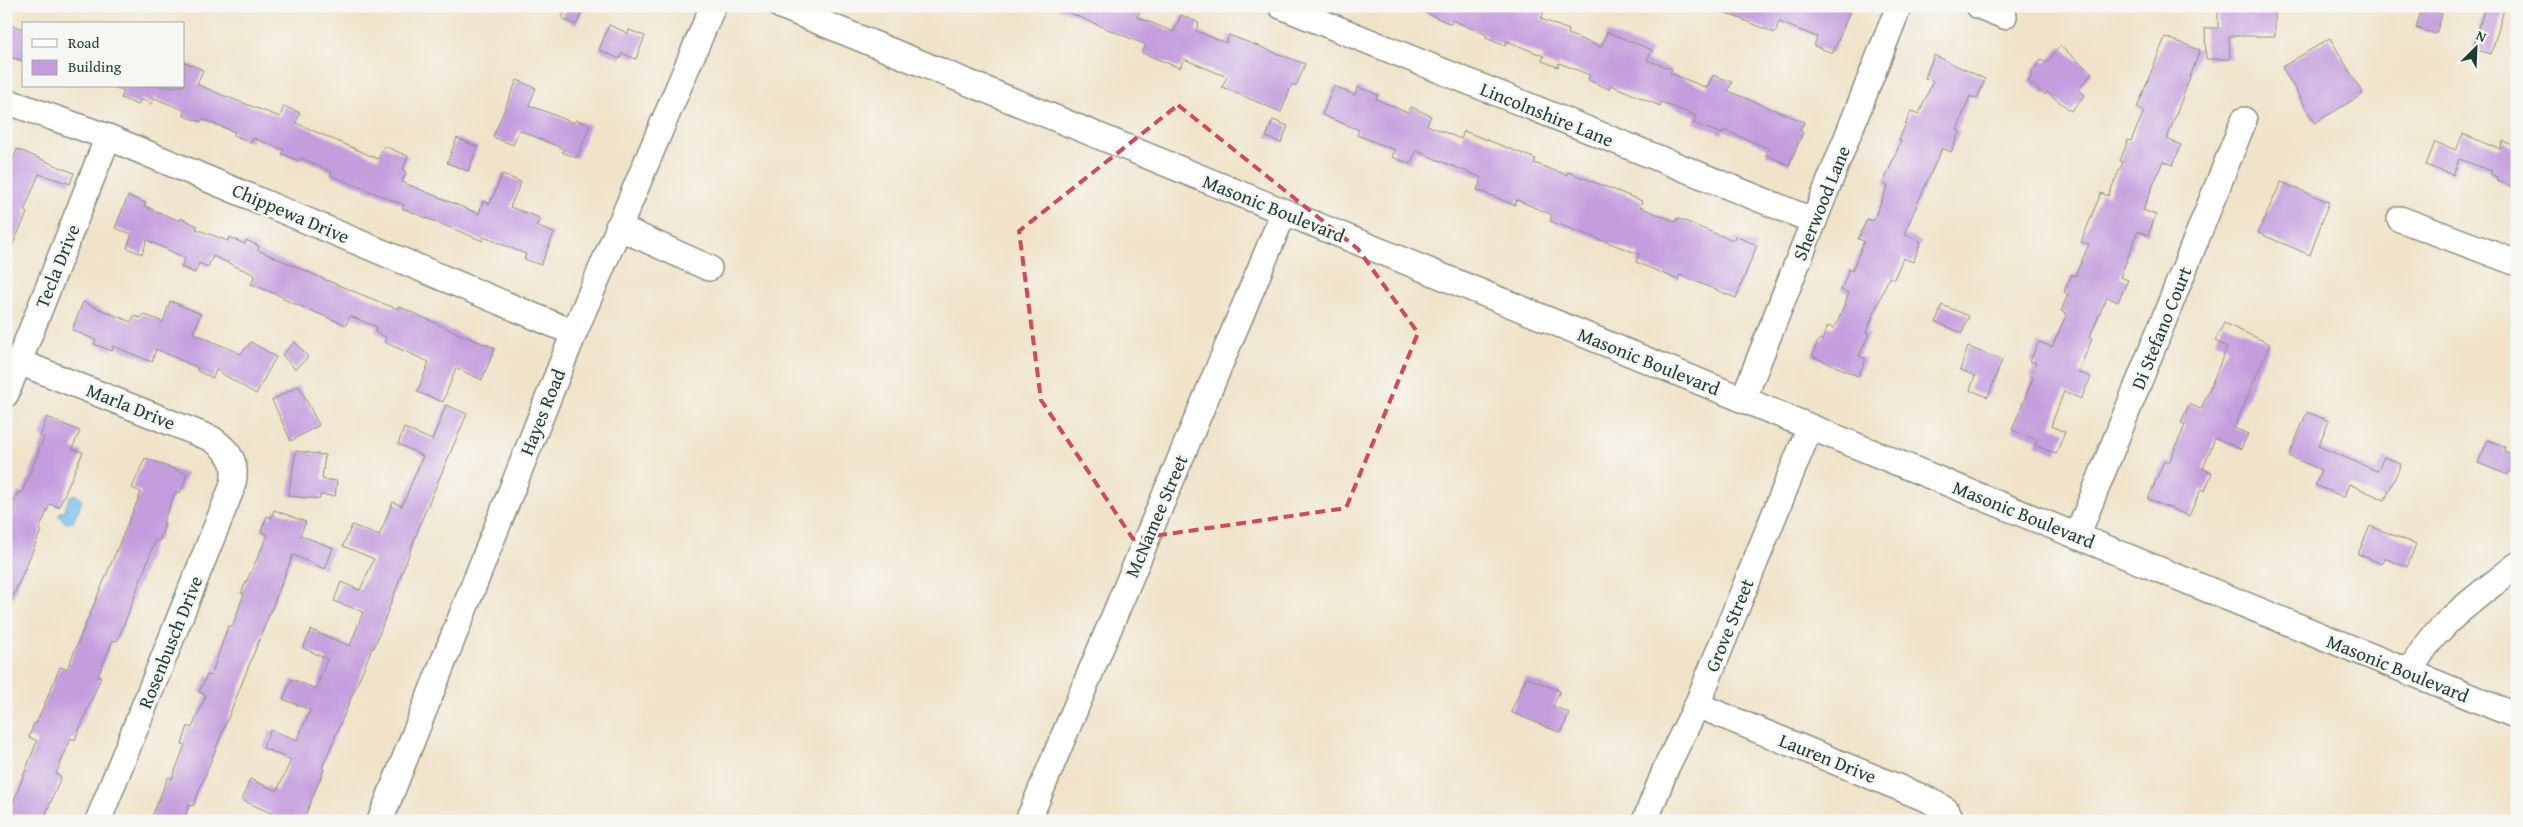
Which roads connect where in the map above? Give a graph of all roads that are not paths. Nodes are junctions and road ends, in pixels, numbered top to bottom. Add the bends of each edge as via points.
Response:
1 (713, 6) edge
2 (781, 6) edge
3 (1281, 6) edge
4 (1899, 6) edge
5 (1979, 6) edge
6 (2004, 16) dead end
7 (6, 101) edge
8 (2244, 120) dead end
9 (108, 137) junction
10 (1284, 212) junction
11 (2400, 218) dead end
12 (1814, 221) junction
13 (618, 227) junction
14 (2517, 263) edge
15 (709, 268) dead end
16 (574, 333) junction
17 (20, 362) junction
18 (6, 394) edge
19 (1743, 400) junction
20 (1810, 428) junction
21 (233, 462) joint
22 (2077, 536) junction
23 (2517, 565) edge
24 (2410, 672) junction
25 (1697, 705) junction
26 (2517, 716) edge
27 (98, 821) edge
28 (380, 821) edge
29 (1028, 821) edge
30 (1645, 821) edge
31 (1952, 821) edge

1 - 13 street, Hayes Road
2 - 10 street, Masonic Boulevard
3 - 12 street, Lincolnshire Lane
4 - 12 street, Sherwood Lane
5 - 6 street
7 - 9 street, Chippewa Drive
8 - 22 street, Di Stefano Court
9 - 16 street, Chippewa Drive
9 - 17 street, Tecla Drive
10 - 19 street, Masonic Boulevard
10 - 29 street, McNamee Street
11 - 14 street
12 - 19 street, Sherwood Lane
13 - 15 street
13 - 16 street, Hayes Road
16 - 28 street, Hayes Road
17 - 18 street, Tecla Drive
17 - 21 street, Marla Drive via 212,440 227,450
19 - 20 street, Masonic Boulevard
20 - 22 street, Masonic Boulevard
20 - 25 street, Grove Street
21 - 27 street, Rosenbusch Drive via 231,490
22 - 24 street, Masonic Boulevard
23 - 24 street via 2437,633 2415,660
24 - 26 street, Masonic Boulevard
25 - 30 street, Grove Street via 1666,768
25 - 31 street, Lauren Drive via 1929,800 1947,811

